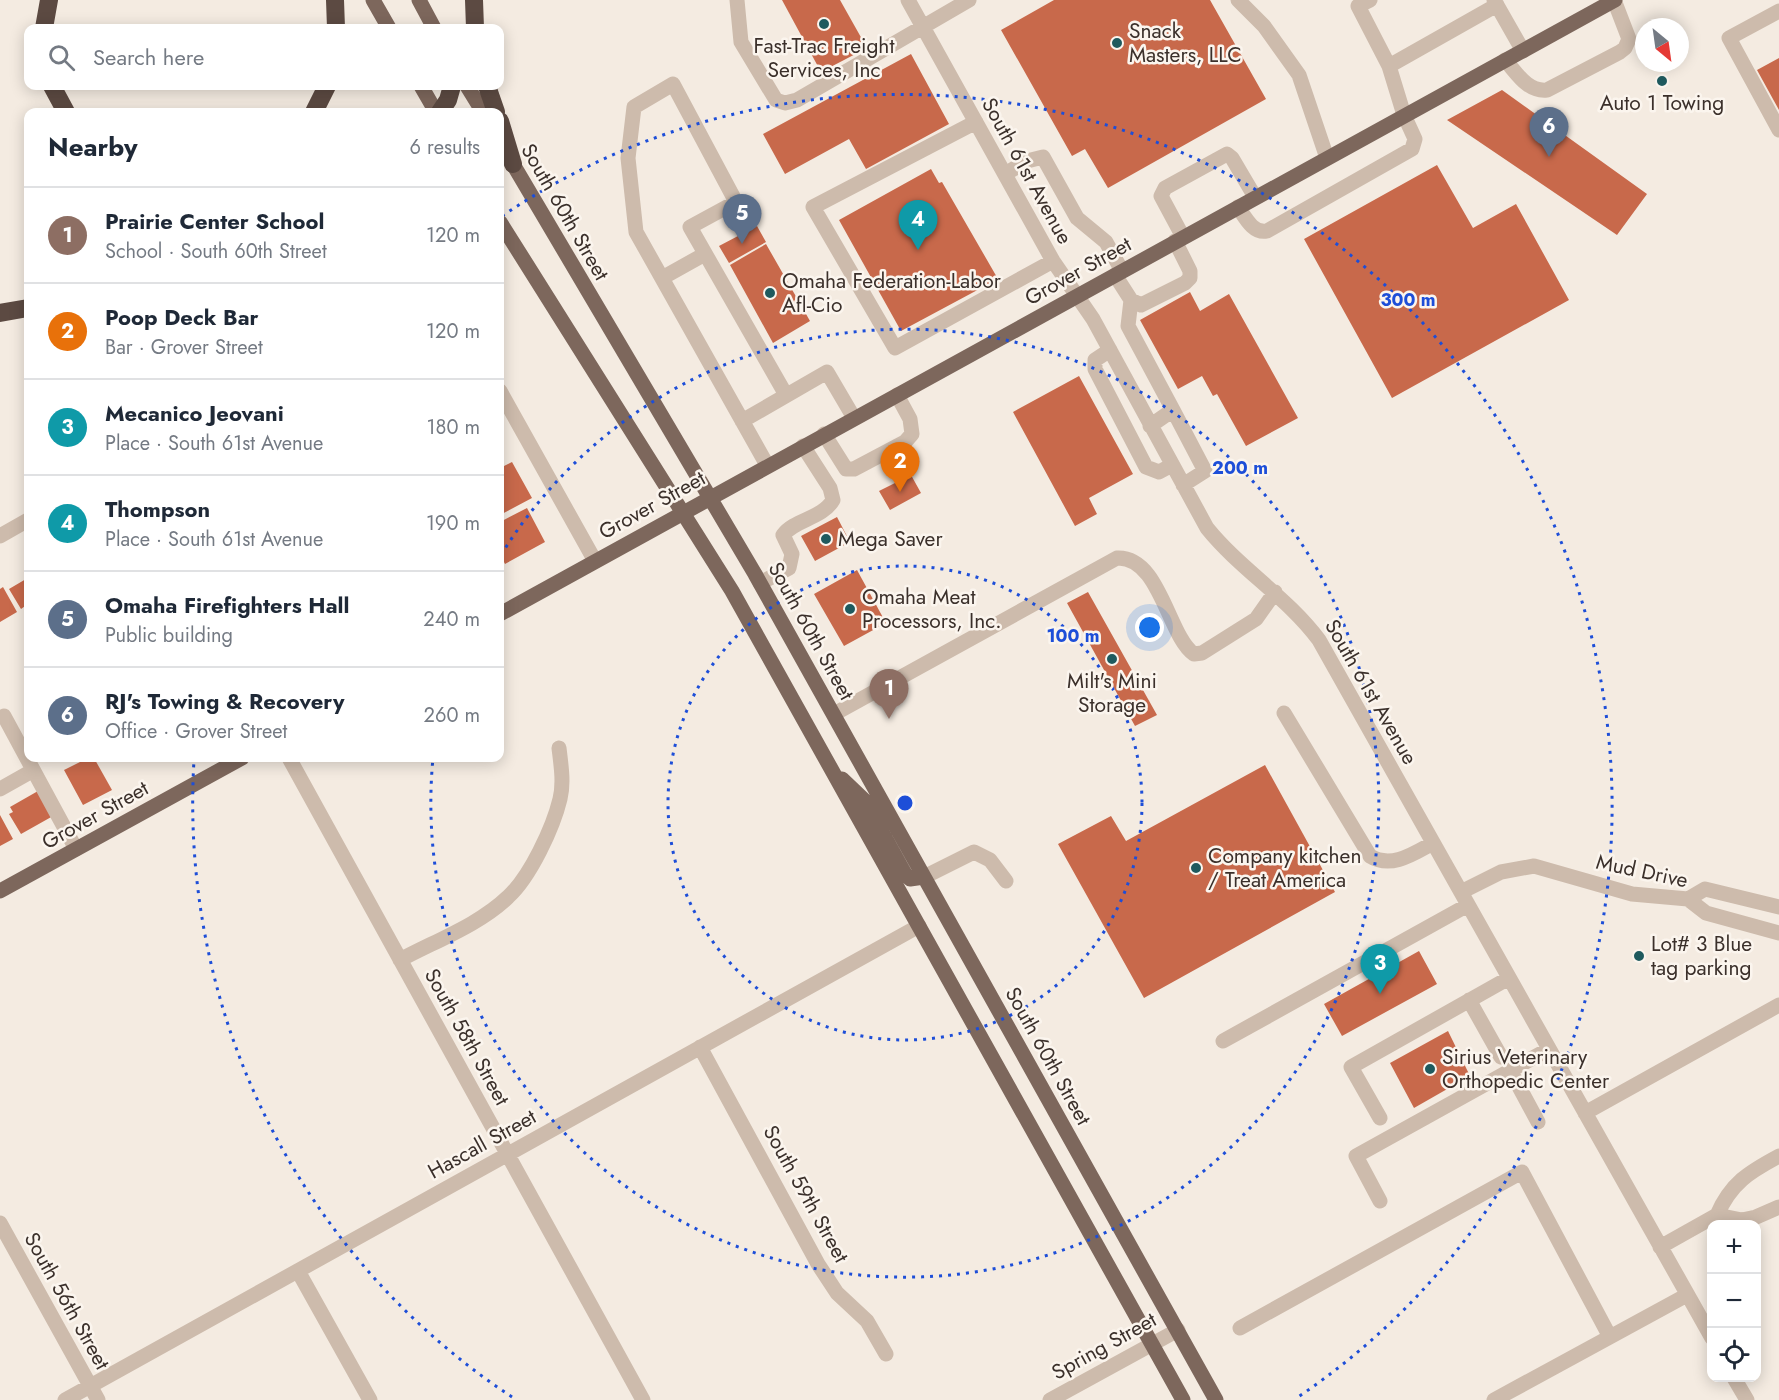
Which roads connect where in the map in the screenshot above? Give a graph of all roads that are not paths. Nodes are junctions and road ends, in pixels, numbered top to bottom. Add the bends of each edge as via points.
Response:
1 (49, 0) edge
2 (335, 0) edge
3 (373, 0) edge
4 (418, 0) edge
5 (474, 0) edge
6 (737, 0) edge
7 (908, 0) edge
8 (969, 0) edge
9 (1238, 0) edge
10 (1614, 0) edge
11 (1360, 2) edge
12 (1496, 3) edge
13 (1779, 11) edge
14 (45, 24) edge
15 (336, 24) edge
16 (387, 24) edge
17 (432, 24) edge
18 (476, 24) edge
19 (923, 27) junction
20 (1523, 51) junction
21 (1505, 60) junction
22 (1389, 66) junction
23 (54, 90) edge
24 (325, 90) edge
25 (424, 90) edge
26 (451, 90) edge
27 (469, 90) edge
28 (488, 90) edge
29 (64, 108) edge
30 (316, 108) edge
31 (435, 108) edge
32 (441, 108) edge
33 (481, 108) edge
34 (495, 108) edge
35 (1404, 115) junction
36 (976, 122) junction
37 (1779, 130) edge
38 (504, 134) edge
39 (504, 148) edge
40 (1327, 158) junction
41 (513, 164) junction
42 (1005, 174) junction
43 (1255, 197) junction
44 (1238, 207) junction
45 (504, 228) edge
46 (1179, 239) junction
47 (705, 254) junction
48 (1053, 261) junction
49 (1118, 273) junction
50 (662, 278) junction
51 (1078, 295) junction
52 (1131, 300) junction
53 (24, 309) edge
54 (0, 313) edge
55 (1110, 350) junction
56 (786, 395) junction
57 (897, 395) junction
58 (504, 398) edge
59 (1173, 410) junction
60 (854, 418) junction
61 (742, 421) junction
62 (1150, 426) junction
63 (824, 434) junction
64 (803, 446) junction
65 (767, 465) junction
66 (1172, 465) junction
67 (1183, 485) junction
68 (709, 497) junction
69 (684, 512) junction
70 (24, 522) edge
71 (0, 536) edge
72 (596, 561) junction
73 (760, 584) junction
74 (1275, 592) junction
75 (504, 612) edge
76 (1284, 713) dead end
77 (834, 714) junction
78 (4, 716) dead end
79 (560, 748) dead end
80 (24, 755) edge
81 (27, 762) edge
82 (235, 762) edge
83 (291, 762) edge
84 (829, 766) junction
85 (32, 771) junction
86 (0, 789) edge
87 (1433, 843) junction
88 (76, 849) junction
89 (924, 877) junction
90 (1006, 881) dead end
91 (0, 891) edge
92 (1464, 899) junction
93 (1688, 899) junction
94 (1779, 907) edge
95 (919, 926) junction
96 (1779, 933) edge
97 (400, 960) junction
98 (1509, 978) junction
99 (1469, 1000) junction
100 (1779, 1005) edge
101 (1223, 1041) dead end
102 (700, 1047) junction
103 (1549, 1049) junction
104 (1501, 1057) dead end
105 (1510, 1070) junction
106 (1585, 1113) junction
107 (1380, 1118) dead end
108 (1538, 1122) dead end
109 (508, 1154) junction
110 (1779, 1156) edge
111 (1380, 1201) dead end
112 (1779, 1207) edge
113 (1717, 1215) junction
114 (0, 1223) edge
115 (1660, 1247) junction
116 (298, 1271) junction
117 (1687, 1295) junction
118 (1240, 1328) dead end
119 (1707, 1329) edge
120 (1178, 1330) junction
121 (1610, 1337) junction
122 (1152, 1344) junction
123 (886, 1354) dead end
124 (1737, 1382) edge
125 (94, 1393) edge
126 (65, 1400) edge
127 (370, 1400) edge
128 (643, 1400) edge
129 (1050, 1400) edge
130 (1183, 1400) edge
131 (1216, 1400) edge
132 (1494, 1400) edge
133 (1747, 1400) edge

1 - 14 highway
2 - 15 highway
3 - 16 main road
4 - 17 main road
5 - 18 highway
6 - 19 street via 741,42 776,100 785,103 797,100
7 - 19 street, South 61st Avenue
8 - 19 street
9 - 40 street via 1264,26 1299,75
10 - 20 main road, Grover Street
10 - 21 street via 1629,39 1620,52 1547,90 1530,88
11 - 22 street
12 - 20 street
12 - 22 street
13 - 37 street via 1729,38
19 - 36 street, South 61st Avenue
20 - 21 main road, Grover Street
21 - 35 main road, Grover Street
22 - 35 street
23 - 29 highway
24 - 30 highway
25 - 31 main road
26 - 32 highway
27 - 33 main road
28 - 34 highway
35 - 40 main road, Grover Street
35 - 44 street via 1415,140 1412,149 1267,231 1252,227
36 - 42 street, South 61st Avenue
36 - 48 street via 813,207 895,348
38 - 41 highway
39 - 41 main road, South 60th Street
40 - 43 main road, Grover Street
41 - 68 main road, South 60th Street
42 - 48 street, South 61st Avenue
42 - 49 street via 1043,157 1077,218 1106,242
43 - 44 main road, Grover Street
43 - 46 street via 1227,154 1165,188 1161,196
44 - 46 main road, Grover Street
45 - 69 main road
46 - 49 main road, Grover Street
46 - 52 street via 1190,278 1148,303 1141,305
47 - 50 street
47 - 50 street via 690,227 736,202 673,84 634,108 628,158 636,232
47 - 56 street
48 - 51 street, South 61st Avenue
49 - 51 main road, Grover Street
49 - 52 street
50 - 61 street
51 - 55 street, South 61st Avenue
51 - 57 main road, Grover Street
52 - 59 street via 1128,326
53 - 54 highway
55 - 62 street, South 61st Avenue
55 - 66 street via 1095,360 1095,369 1146,467 1159,472
56 - 60 street via 827,372
56 - 61 street
57 - 60 main road, Grover Street
57 - 63 street via 912,427 905,442 854,469 846,469
58 - 72 street
59 - 62 street
59 - 67 street via 1205,471
60 - 63 main road, Grover Street
61 - 65 street
62 - 66 street, South 61st Avenue
63 - 64 main road, Grover Street
64 - 65 main road, Grover Street
64 - 73 street via 830,488 833,500 829,507 786,531 783,535 792,554 789,568
65 - 68 main road, Grover Street
66 - 67 street, South 61st Avenue
67 - 74 street, South 61st Avenue via 1221,545
68 - 69 main road, Grover Street
68 - 73 main road, South 60th Street
69 - 72 main road, Grover Street
69 - 84 main road
70 - 71 street
72 - 75 main road, Grover Street
73 - 77 main road, South 60th Street
74 - 77 street via 1256,620 1194,654 1143,568 1129,557 1117,558
74 - 87 street, South 61st Avenue via 1319,640
76 - 87 street via 1370,856 1387,862 1408,857
77 - 89 main road, South 60th Street
78 - 80 street
79 - 97 street via 560,800 545,838 518,885 495,908
81 - 85 street
82 - 88 main road, Grover Street
83 - 97 street, South 58th Street
84 - 89 main road via 864,800 905,874 910,879
84 - 95 main road
85 - 86 street
85 - 88 street
87 - 92 street, South 61st Avenue
88 - 91 main road, Grover Street
89 - 90 street via 974,852 990,860
89 - 120 main road, South 60th Street
92 - 93 street, Mud Drive via 1501,872 1534,866 1632,894
92 - 98 street, South 61st Avenue
92 - 101 street, Mud Drive
93 - 94 street via 1705,889
93 - 96 street, Mud Drive via 1706,913
95 - 102 street, Hascall Street
95 - 122 main road
97 - 109 street, South 58th Street
98 - 99 street
98 - 103 street, South 61st Avenue
99 - 104 street
99 - 107 street via 1351,1067
100 - 106 street
102 - 109 street, Hascall Street
102 - 123 street, South 59th Street via 818,1264 837,1293 867,1322
103 - 105 street
103 - 106 street, South 61st Avenue
105 - 108 street
105 - 111 street via 1356,1156
106 - 115 street, South 61st Avenue
109 - 116 street, Hascall Street
109 - 128 street, South 58th Street
110 - 113 street via 1748,1172 1725,1197
112 - 113 street via 1742,1220
113 - 115 street
114 - 125 street, South 56th Street
115 - 117 street, South 61st Avenue
116 - 125 street, Hascall Street
116 - 127 street
117 - 119 street, South 61st Avenue
117 - 121 street
118 - 121 street via 1522,1172
120 - 122 street, Spring Street
120 - 131 main road, South 60th Street
121 - 132 street
122 - 129 street, Spring Street
122 - 130 main road
124 - 133 street
125 - 126 street, Hascall Street

